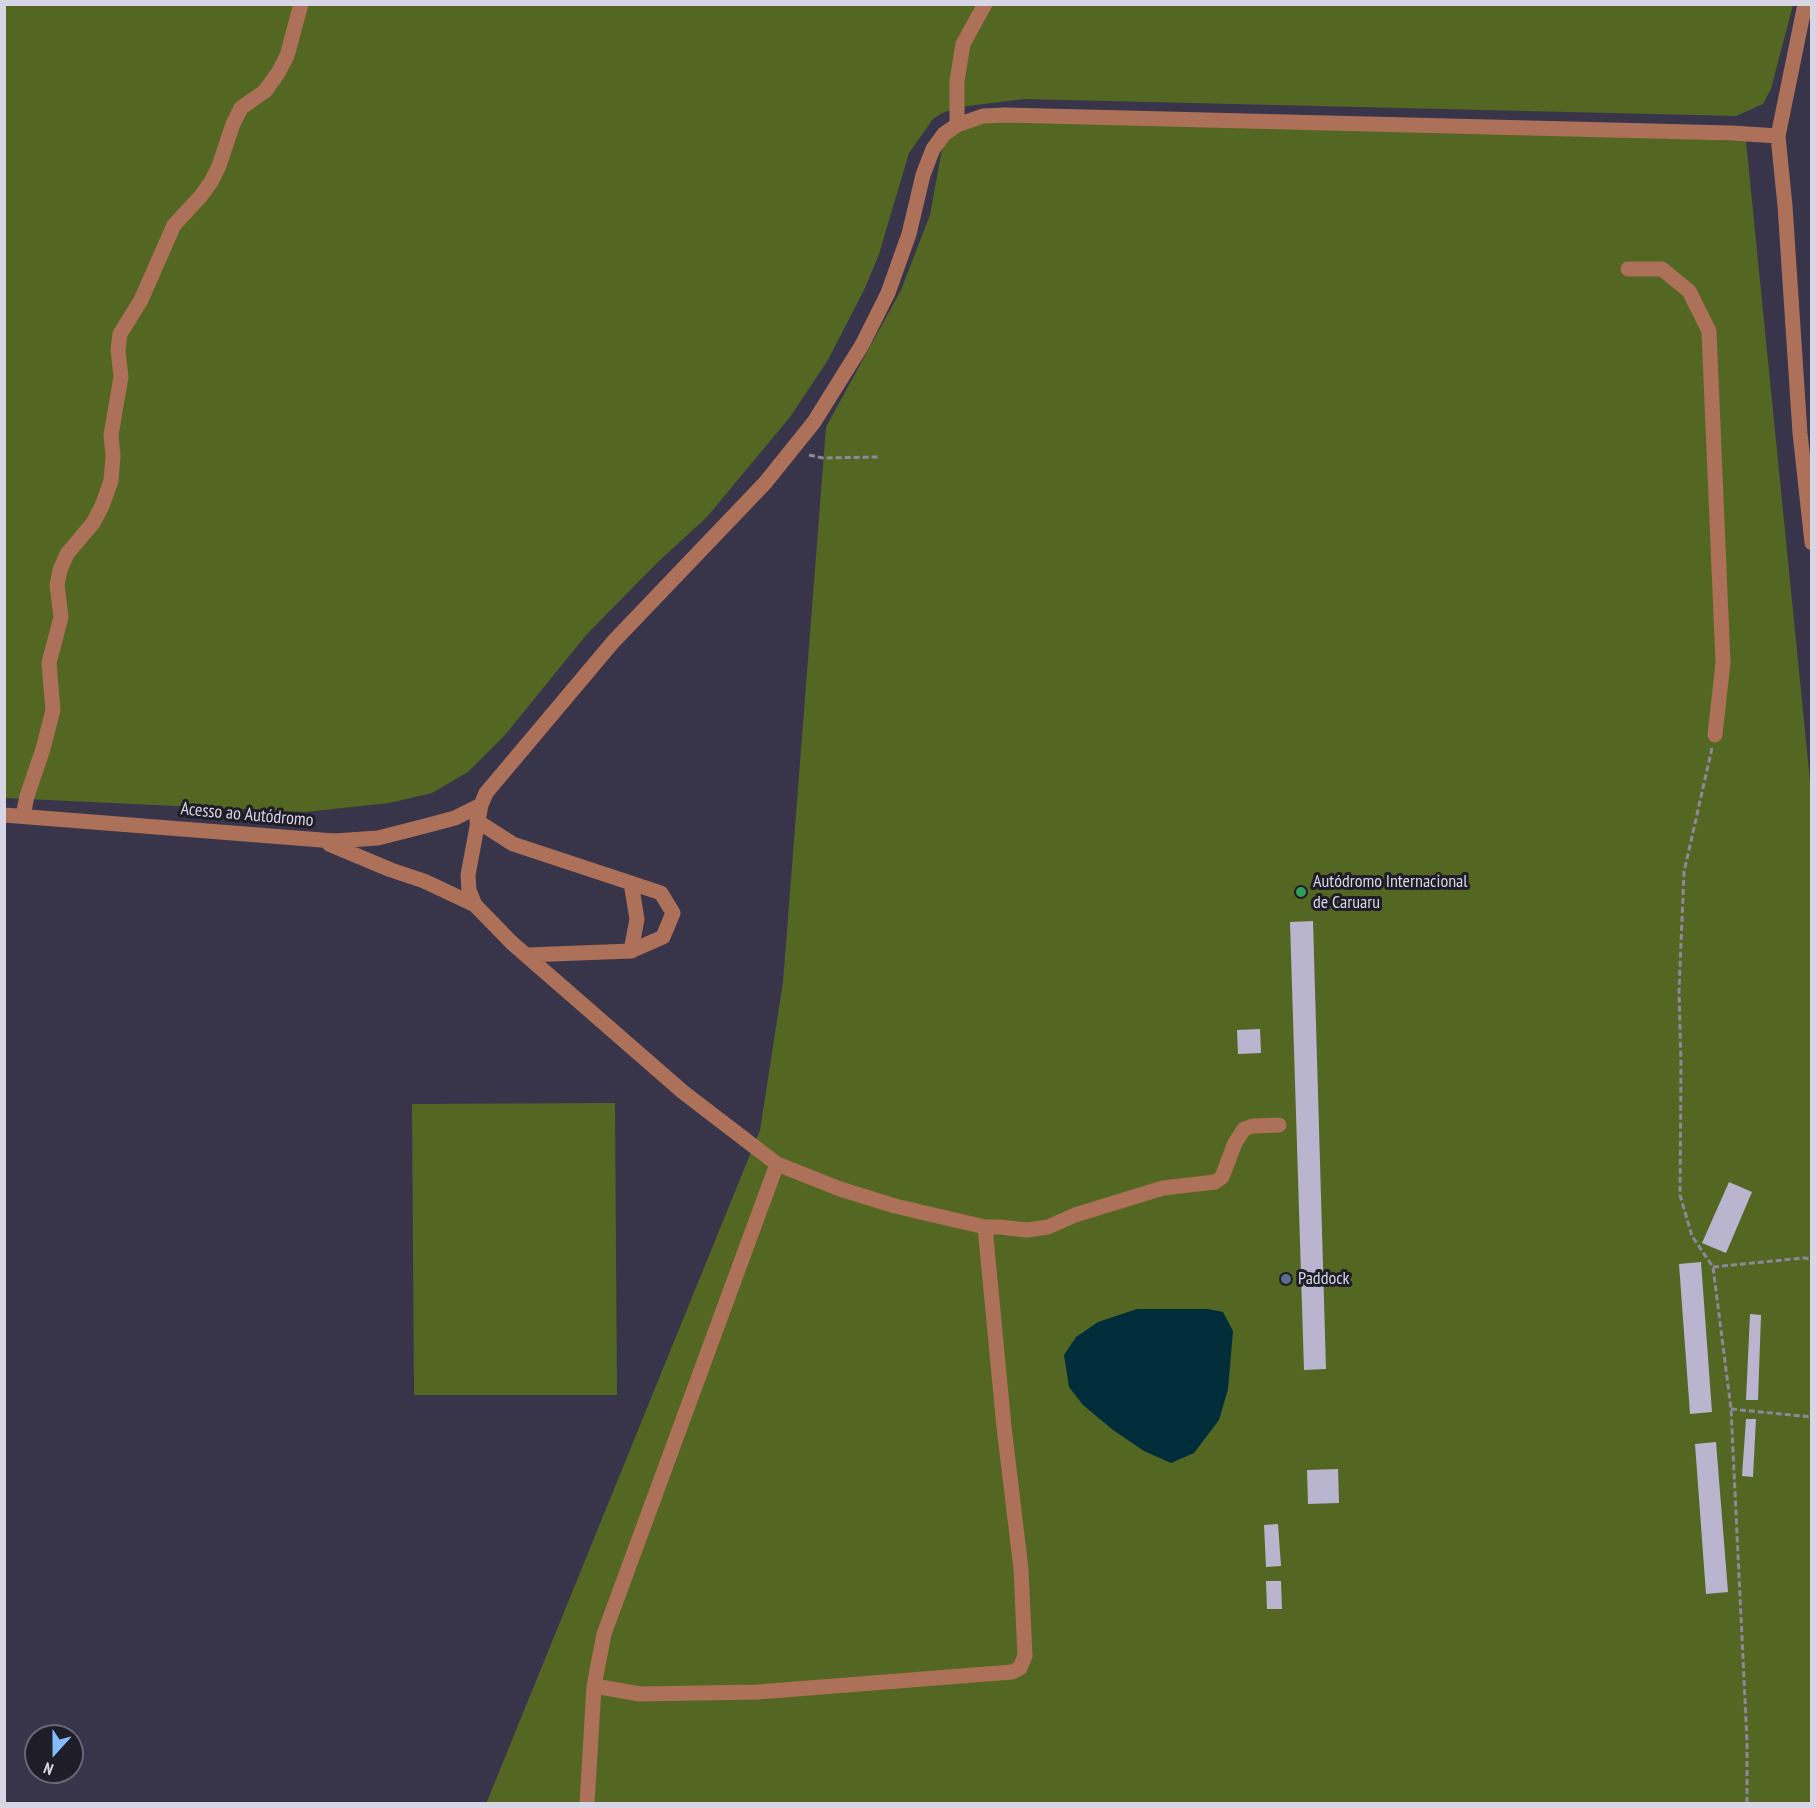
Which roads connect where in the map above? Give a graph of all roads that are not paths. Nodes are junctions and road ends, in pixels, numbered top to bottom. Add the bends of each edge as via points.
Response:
1 (300, 4) edge
2 (985, 4) edge
3 (1805, 4) edge
4 (957, 125) junction
5 (1778, 136) junction
6 (1628, 269) dead end
7 (1812, 543) edge
8 (1715, 735) road end
9 (481, 805) junction
10 (4, 815) edge
11 (23, 816) junction
12 (477, 821) junction
13 (323, 841) junction
14 (631, 883) junction
15 (475, 905) junction
16 (631, 951) junction
17 (527, 955) junction
18 (1279, 1125) dead end
19 (777, 1164) junction
20 (992, 1227) junction
21 (594, 1686) junction
22 (587, 1803) edge

1 - 11 street via 287,56 278,74 265,91 241,108 212,182 174,225 141,300 120,334 121,377 111,435 111,481 93,524 67,554 60,570 57,585 61,617 49,663 53,710
2 - 4 street via 963,44 957,81
3 - 5 street
4 - 5 street via 1005,115
4 - 9 street via 933,149 888,293 862,345 814,422 792,451 613,642 486,793
5 - 7 street
6 - 8 street via 1662,269 1689,291 1709,332 1723,663
9 - 12 street
9 - 13 street, Acesso ao Autódromo via 455,818 378,838
10 - 11 street, Acesso ao Autódromo
11 - 13 street, Acesso ao Autódromo
12 - 14 street via 513,844
12 - 15 street via 468,875
13 - 15 street
14 - 16 street via 637,919
14 - 16 street via 661,893 673,913 663,938
15 - 17 street
16 - 17 street
17 - 19 street via 683,1092
18 - 20 street via 1244,1129 1222,1177 1215,1182 1162,1188 1048,1227
19 - 20 street via 895,1206
19 - 21 street via 608,1623
20 - 21 street via 1004,1427 1030,1656 1020,1668 1012,1672 758,1692 640,1694
21 - 22 street

